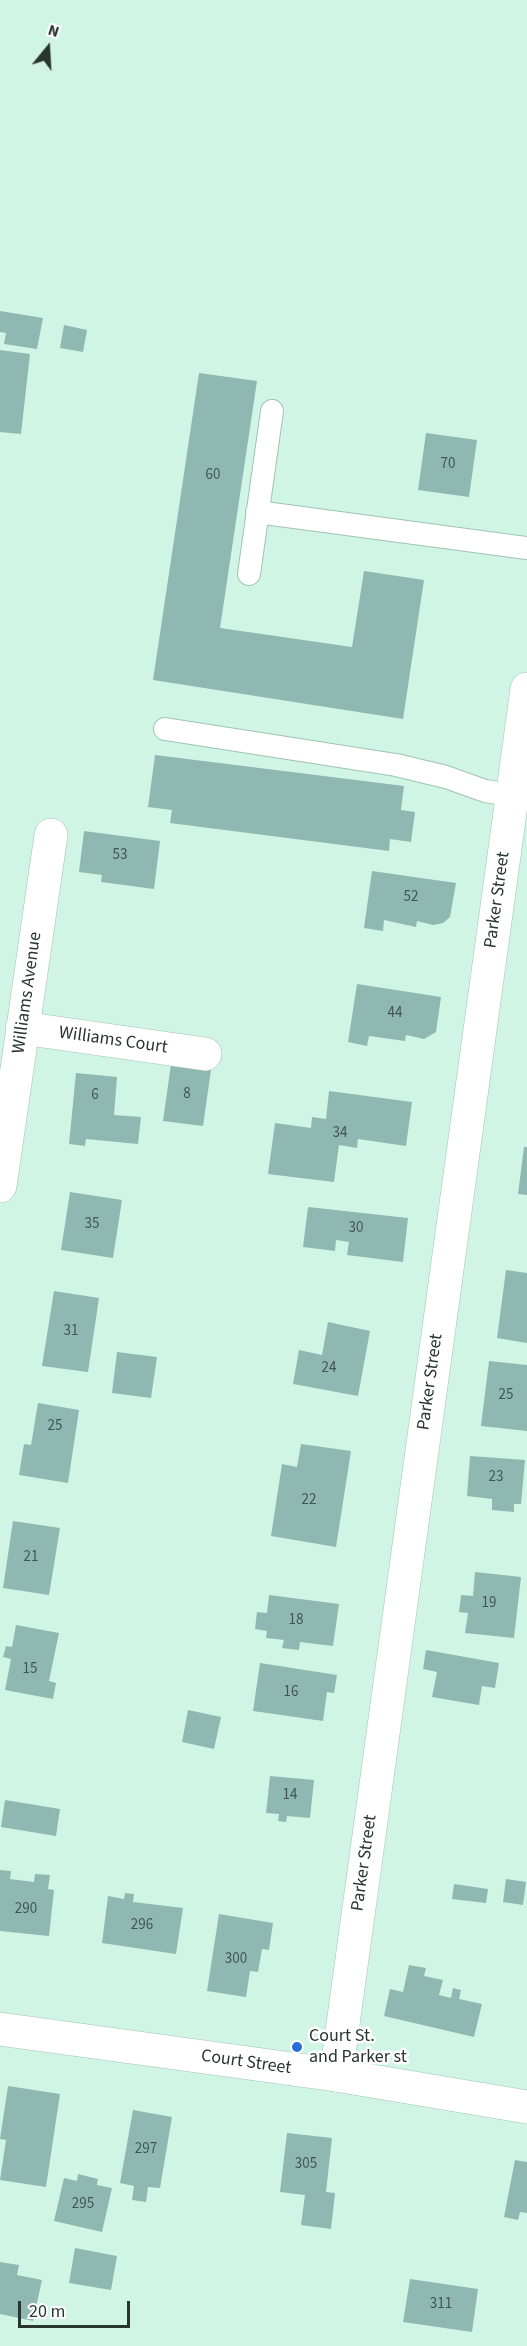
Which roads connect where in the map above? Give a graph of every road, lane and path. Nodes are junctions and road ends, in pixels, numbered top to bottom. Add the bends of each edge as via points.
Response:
1 (272, 411) dead end
2 (257, 512) junction
3 (527, 548) edge
4 (249, 574) dead end
5 (527, 689) edge
6 (165, 729) dead end
7 (512, 795) junction
8 (51, 835) dead end
9 (22, 1028) junction
10 (204, 1054) dead end
11 (0, 1186) edge
12 (0, 2029) edge
13 (336, 2075) junction
14 (527, 2107) edge

1 - 2 lane
2 - 3 lane
2 - 4 lane
5 - 7 street, Parker Street
6 - 7 lane via 396,765
7 - 13 street, Parker Street
8 - 9 street, Williams Avenue
9 - 10 street, Williams Court
9 - 11 street, Williams Avenue
12 - 13 street, Court Street
13 - 14 street, Court Street

